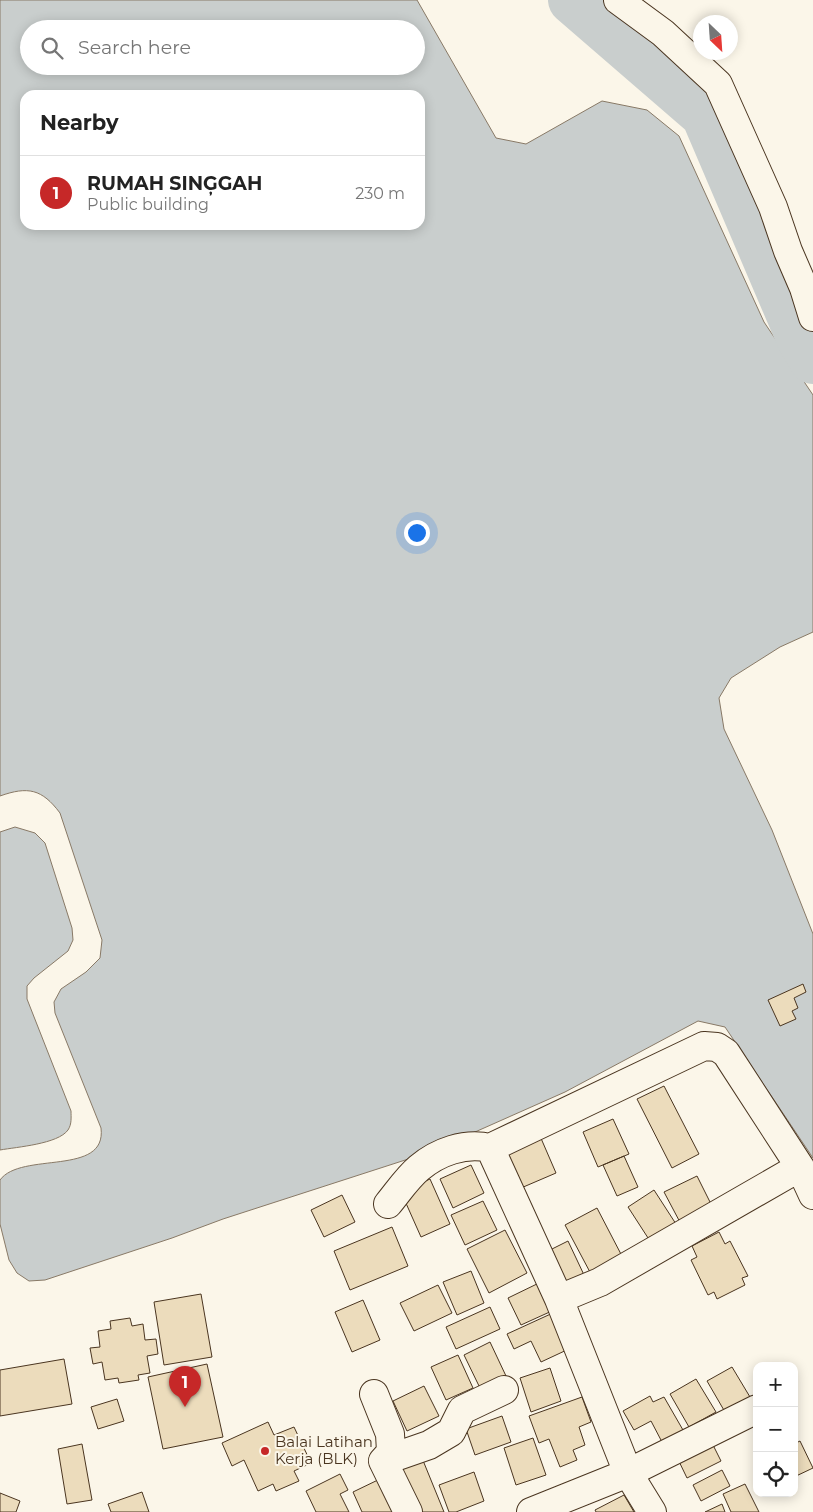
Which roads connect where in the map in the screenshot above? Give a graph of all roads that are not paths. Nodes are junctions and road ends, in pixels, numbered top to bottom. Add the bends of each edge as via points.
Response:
1 (618, 0) edge
2 (813, 317) edge
3 (490, 1148) junction
4 (800, 1167) junction
5 (813, 1195) edge
6 (388, 1204) dead end
7 (559, 1299) junction
8 (504, 1390) dead end
9 (374, 1394) dead end
10 (753, 1411) edge
11 (384, 1461) junction
12 (628, 1473) junction
13 (408, 1512) edge
14 (531, 1512) edge
15 (652, 1512) edge

1 - 2 street via 663,33 718,84 772,207
3 - 4 street via 704,1046 717,1047 726,1053
3 - 6 street via 469,1146 450,1150 431,1160 418,1169
3 - 7 street
4 - 5 street
4 - 7 street via 600,1282
7 - 12 street
8 - 11 street via 462,1410 450,1432 429,1445
9 - 11 street via 390,1434 391,1452
10 - 12 street
11 - 13 street
12 - 14 street
12 - 15 street

